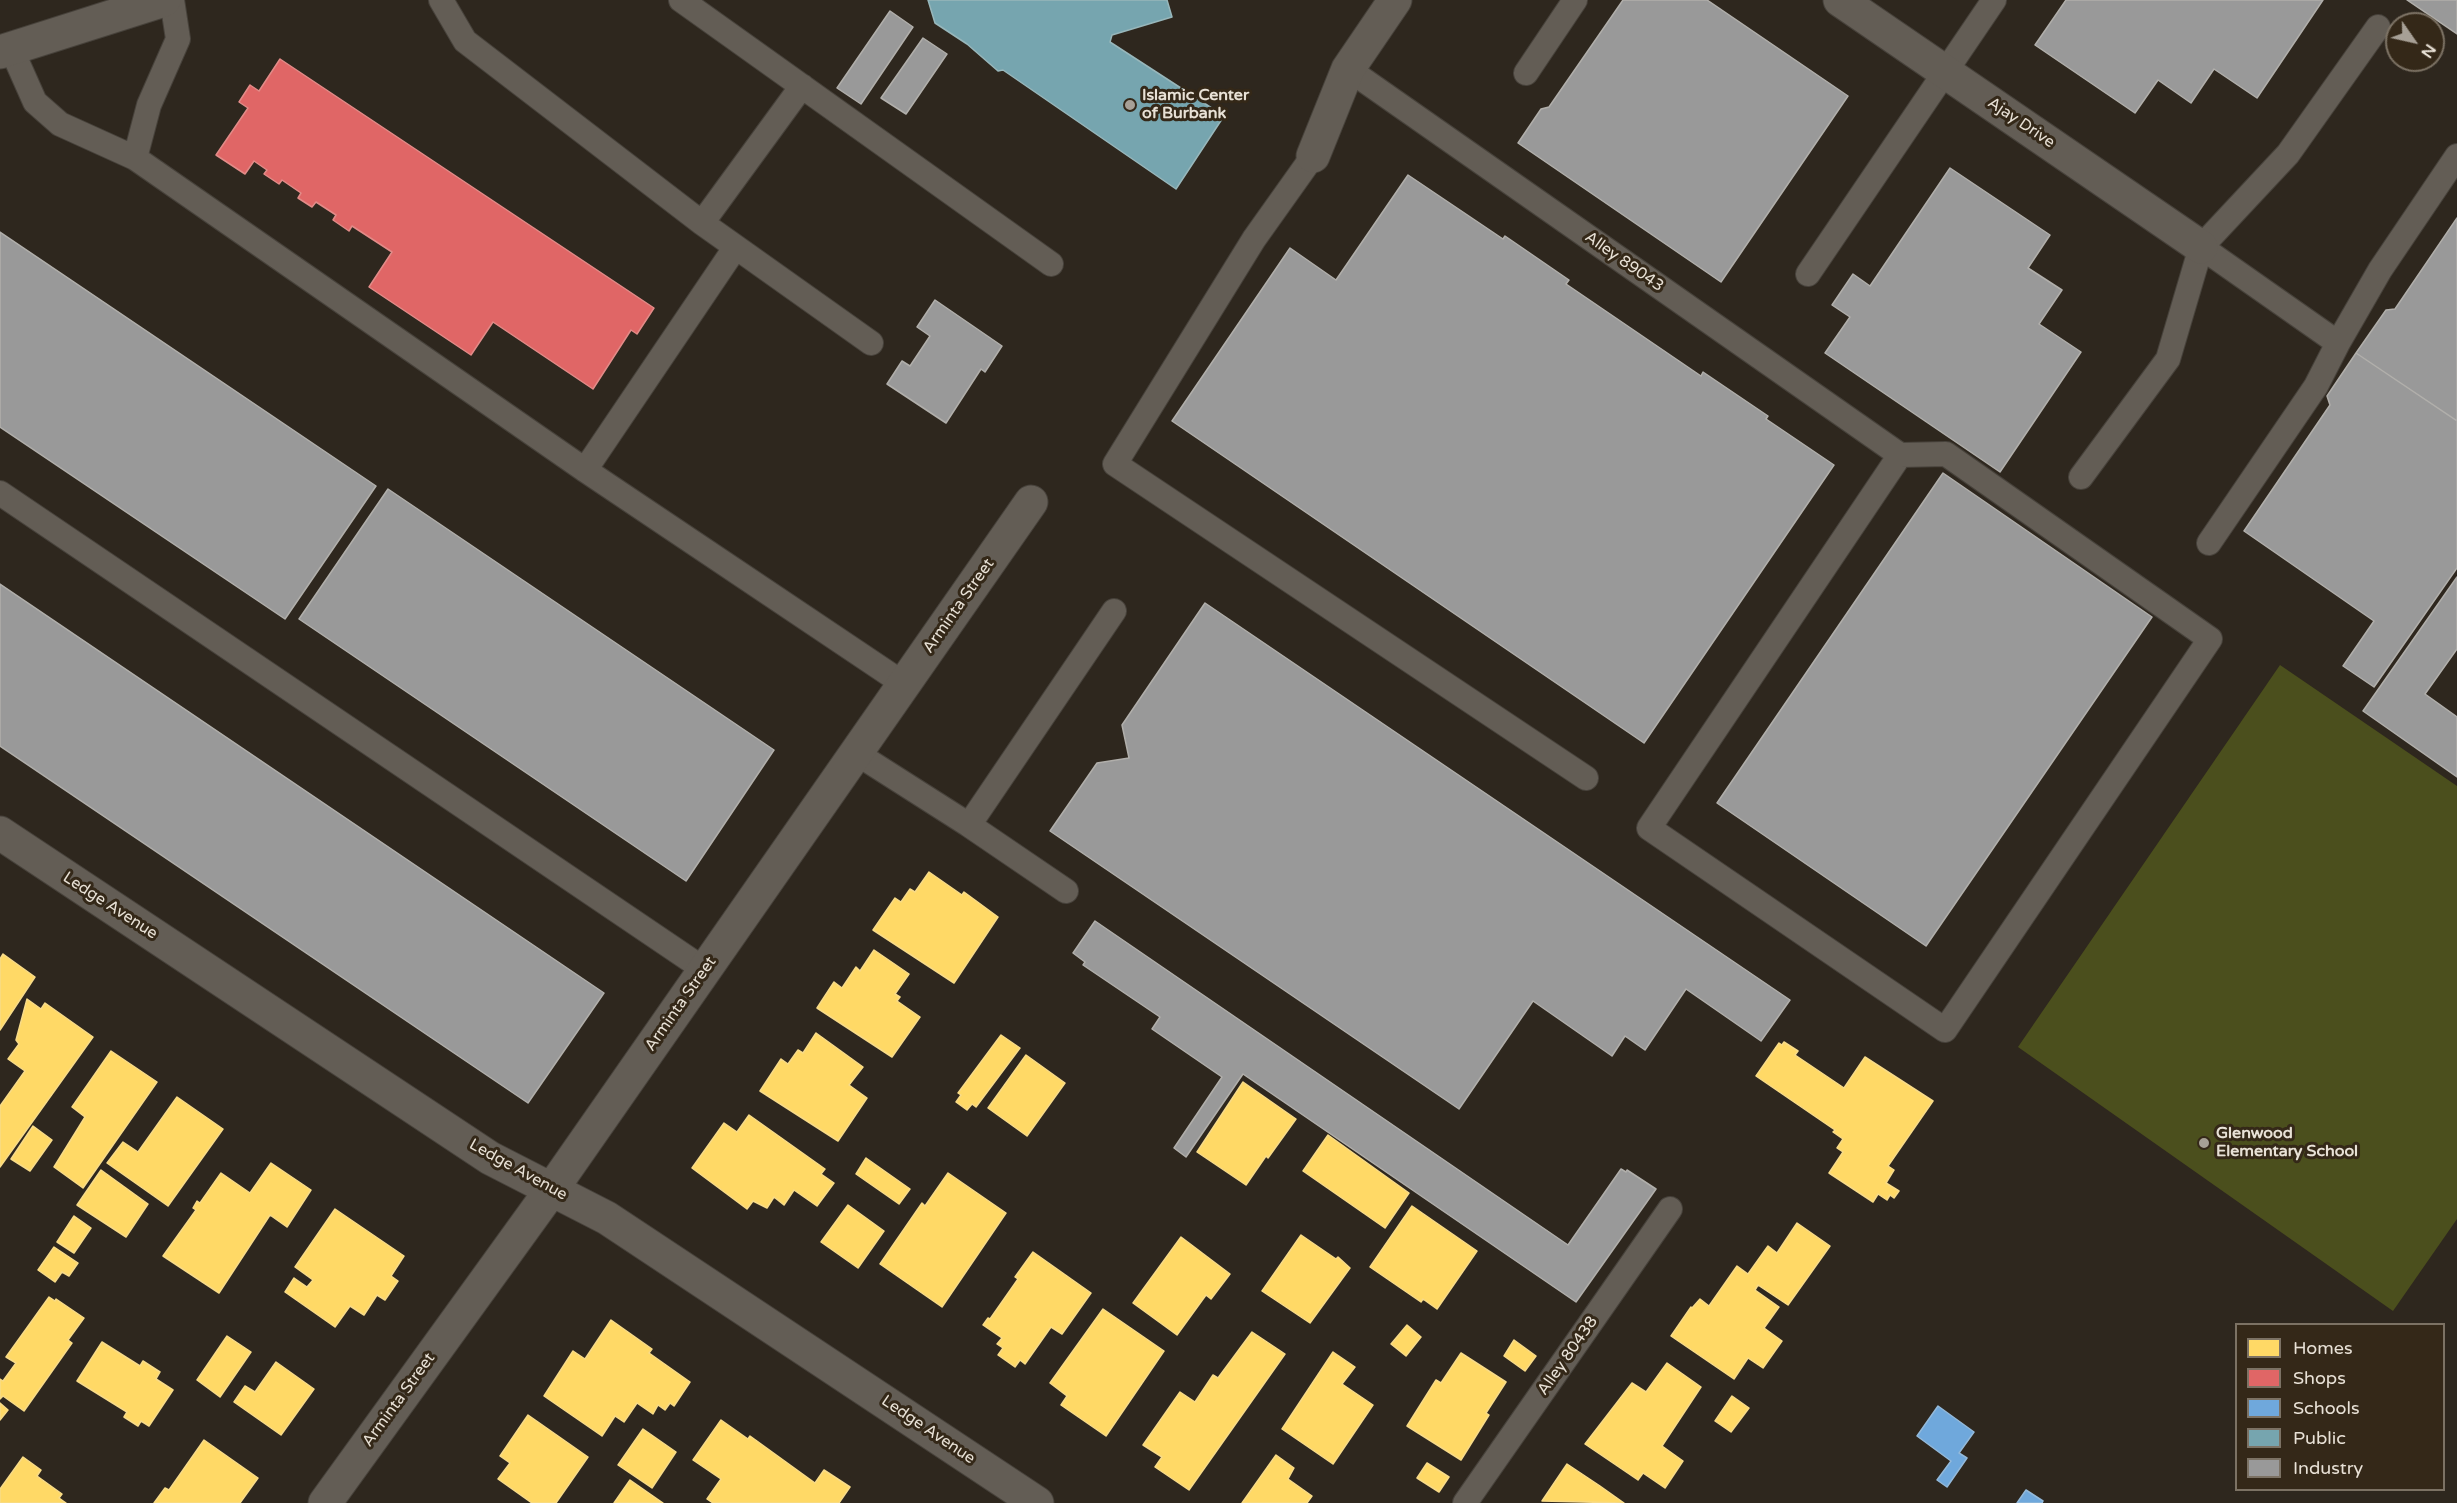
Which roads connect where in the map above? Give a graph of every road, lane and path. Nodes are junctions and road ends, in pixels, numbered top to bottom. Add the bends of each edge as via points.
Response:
1 (164, 0) edge
2 (172, 0) edge
3 (441, 0) edge
4 (681, 0) edge
5 (1395, 0) edge
6 (1575, 0) edge
7 (1840, 0) edge
8 (1994, 0) edge
9 (2379, 27) dead end
10 (5, 50) edge
11 (1348, 69) junction
12 (1945, 72) junction
13 (1526, 73) dead end
14 (802, 86) junction
15 (1313, 156) joint
16 (2457, 156) edge
17 (135, 158) junction
18 (702, 223) junction
19 (2201, 247) junction
20 (735, 248) junction
21 (1051, 264) dead end
22 (1808, 274) dead end
23 (871, 343) dead end
24 (2338, 344) junction
25 (1900, 455) junction
26 (585, 470) junction
27 (2081, 477) dead end
28 (0, 493) edge
29 (1031, 502) dead end
30 (2210, 543) dead end
31 (1114, 611) dead end
32 (904, 684) junction
33 (856, 753) junction
34 (1586, 778) dead end
35 (969, 825) junction
36 (0, 833) edge
37 (1066, 891) dead end
38 (705, 970) junction
39 (552, 1189) junction
40 (1670, 1209) dead end
41 (325, 1503) edge
42 (1037, 1503) edge
43 (1466, 1503) edge

1 - 10 street
2 - 17 lane via 178,39 149,105
3 - 18 lane via 465,41
4 - 14 lane
5 - 11 street
6 - 13 lane
7 - 12 street, Ajay Drive
8 - 12 lane
9 - 19 lane via 2288,154
10 - 17 lane via 34,102 60,124
11 - 15 street
11 - 25 lane, Alley 89043
12 - 19 street, Ajay Drive
12 - 22 lane
14 - 18 lane
14 - 21 lane
15 - 34 lane via 1254,239 1115,464
16 - 24 lane via 2380,270
17 - 26 lane
18 - 20 lane
19 - 24 lane
19 - 27 lane via 2168,359
20 - 23 lane
20 - 26 lane
24 - 30 lane via 2316,386
25 - 25 lane via 1650,828 1945,1030 2210,639 1946,454
26 - 32 lane
28 - 38 lane
29 - 32 street, Arminta Street
31 - 35 lane
32 - 33 street, Arminta Street
33 - 35 lane
33 - 38 street, Arminta Street
35 - 37 lane
36 - 39 street, Ledge Avenue via 490,1158
38 - 39 street, Arminta Street
39 - 41 street, Arminta Street
39 - 42 street, Ledge Avenue via 607,1218
40 - 43 lane, Alley 80438

